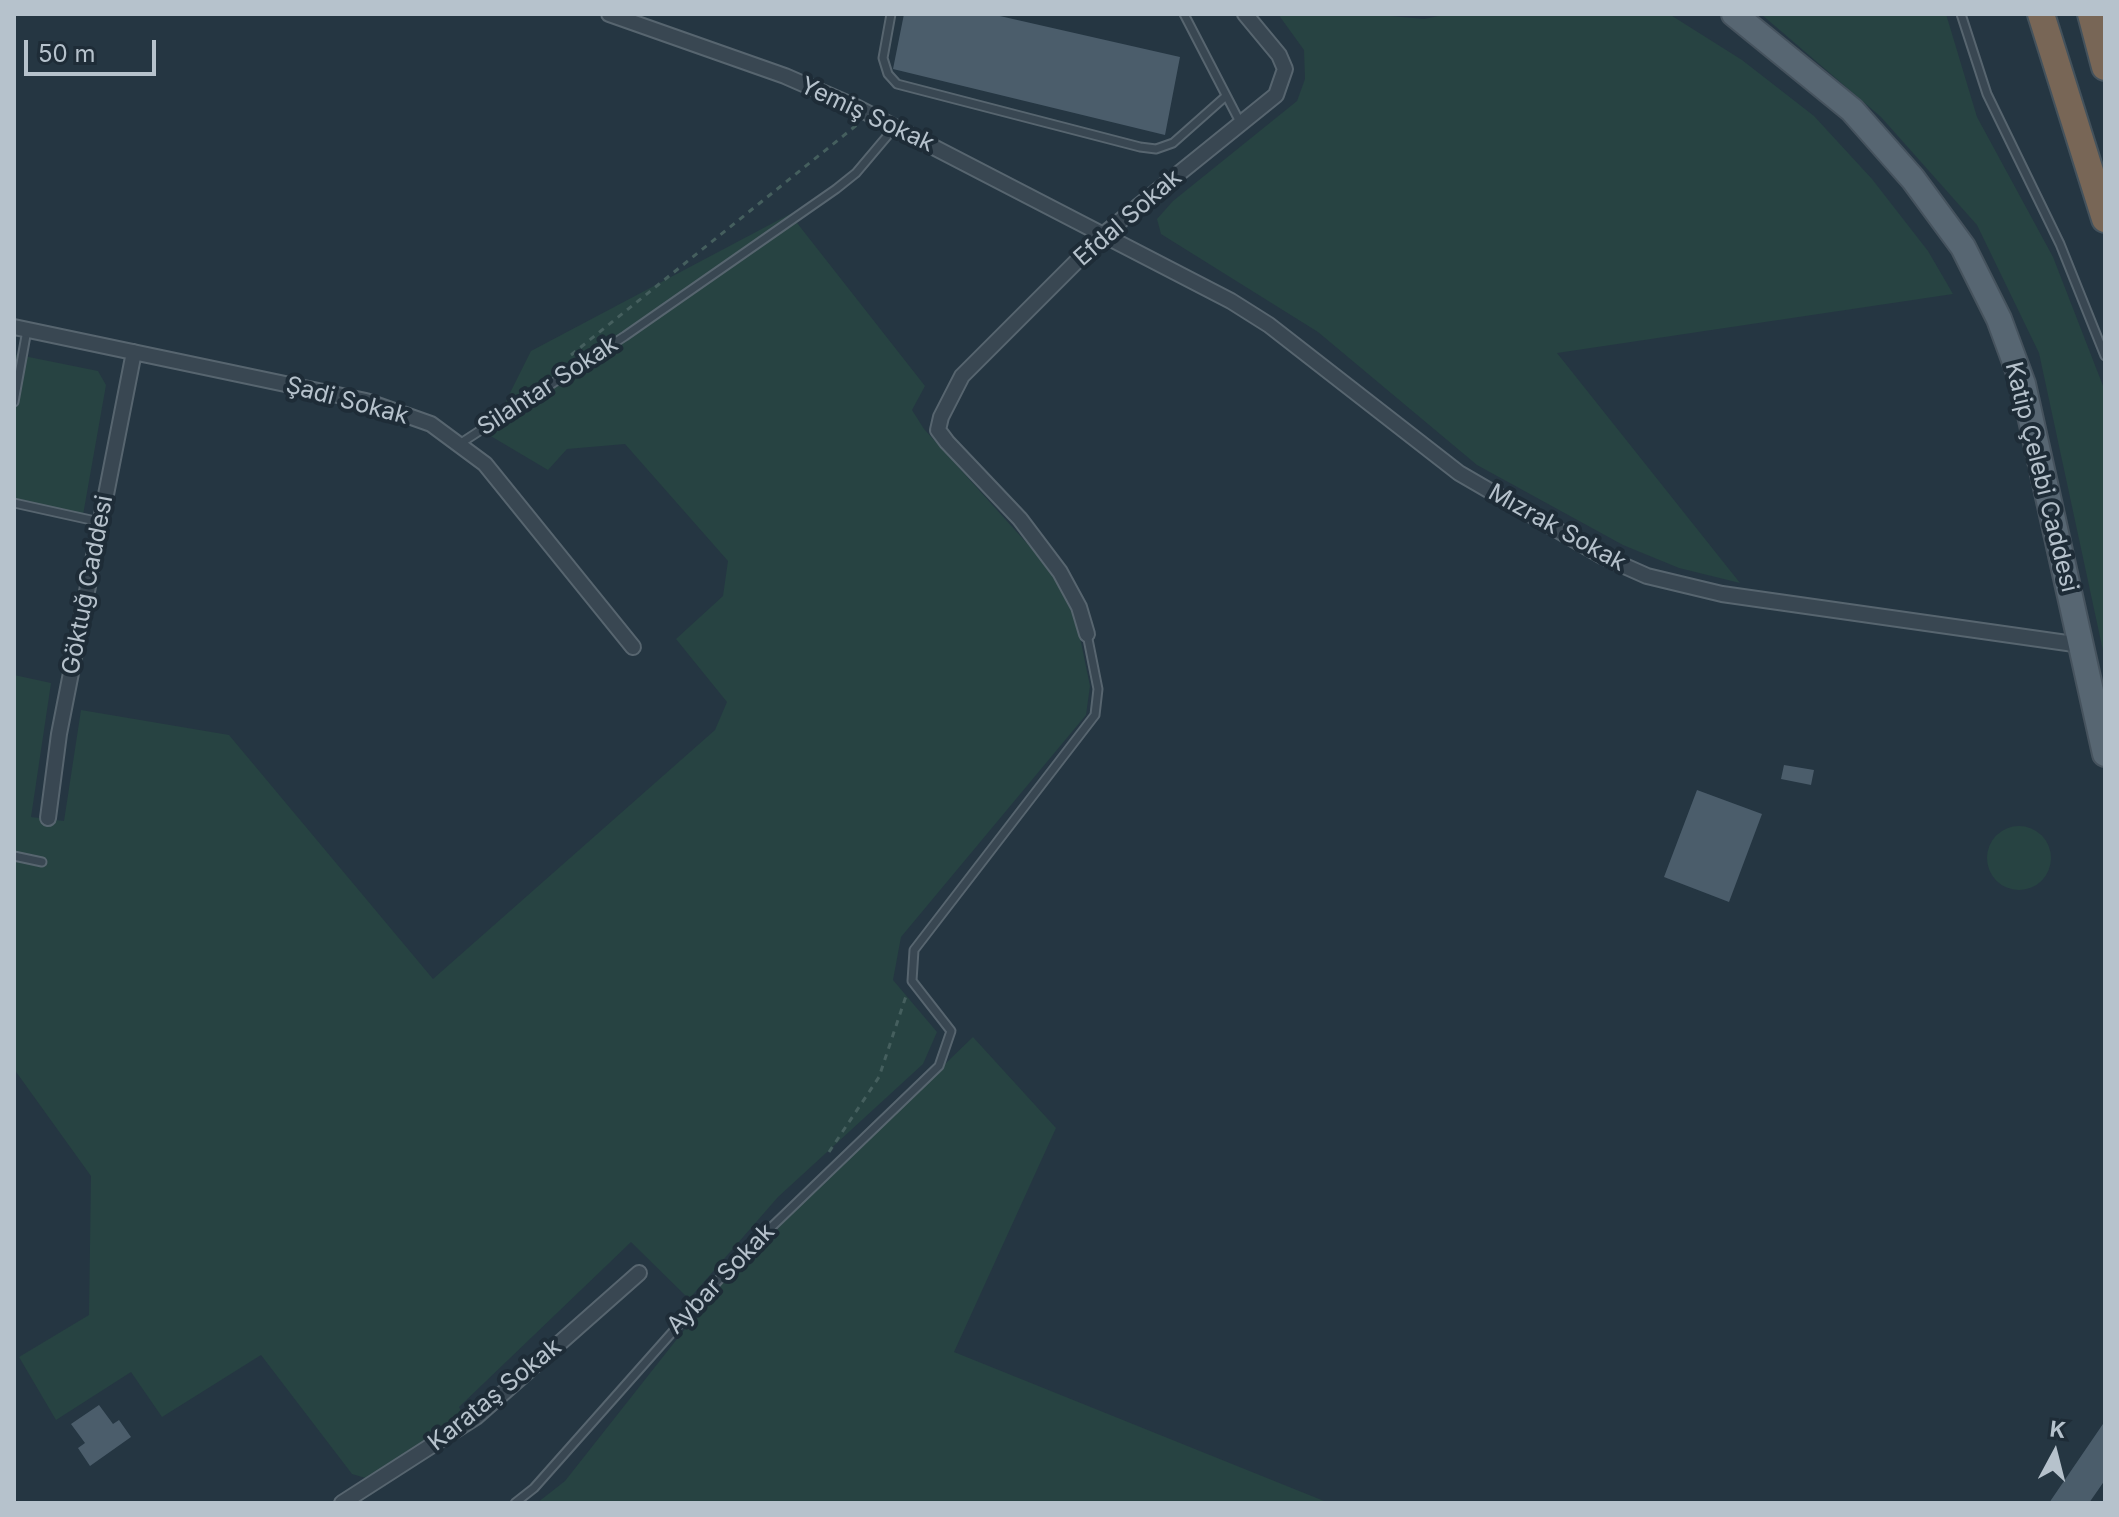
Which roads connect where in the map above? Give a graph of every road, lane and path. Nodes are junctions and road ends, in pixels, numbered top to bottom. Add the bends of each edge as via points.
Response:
1 (891, 14) edge
2 (1184, 14) edge
3 (1245, 14) edge
4 (1734, 14) edge
5 (1961, 14) edge
6 (2041, 14) edge
7 (2091, 14) edge
8 (614, 16) edge
9 (2105, 67) edge
10 (1226, 96) junction
11 (870, 114) junction
12 (1241, 124) junction
13 (896, 126) junction
14 (2105, 219) edge
15 (1104, 234) junction
16 (20, 328) edge
17 (134, 352) junction
18 (2105, 356) edge
19 (560, 363) dead end
20 (14, 402) edge
21 (461, 443) junction
22 (14, 503) edge
23 (100, 522) junction
24 (1087, 634) joint
25 (2081, 645) junction
26 (633, 647) dead end
27 (2105, 754) edge
28 (48, 818) dead end
29 (14, 856) edge
30 (42, 862) dead end
31 (912, 981) junction
32 (829, 1153) dead end
33 (639, 1273) dead end
34 (342, 1503) edge
35 (515, 1503) edge

1 - 10 lane via 883,58 897,84 1140,147 1173,143
2 - 10 lane
3 - 12 street, Efdal Sokak via 1285,69 1276,95
4 - 25 main road, Katip Çelebi Caddesi via 1852,110 1963,247 1999,319 2023,384
5 - 18 lane via 1987,94 2060,244
6 - 14 highway
7 - 9 highway
8 - 11 street, Yemiş Sokak via 785,76
10 - 12 lane
11 - 13 street, Yemiş Sokak
11 - 19 path, Silahtar Sokak
12 - 15 street, Efdal Sokak
13 - 15 street, Yemiş Sokak
13 - 21 lane, Silahtar Sokak via 836,189
15 - 24 street, Efdal Sokak via 962,376 946,402 938,430 1051,559 1071,589
15 - 25 street, Mızrak Sokak via 1269,325 1485,490 1647,576 1722,594
16 - 17 street, Şadi Sokak
16 - 20 lane
17 - 21 street, Şadi Sokak via 366,401 431,424
17 - 23 street, Göktuğ Caddesi
21 - 26 street, Şadi Sokak via 485,464
22 - 23 lane
23 - 28 street, Göktuğ Caddesi
24 - 31 lane via 1098,689 1095,715 914,950
25 - 27 main road, Katip Çelebi Caddesi
29 - 30 lane
31 - 32 path via 879,1077
31 - 35 lane, Aybar Sokak via 951,1031 939,1066 732,1265
33 - 34 street, Karataş Sokak via 476,1417

